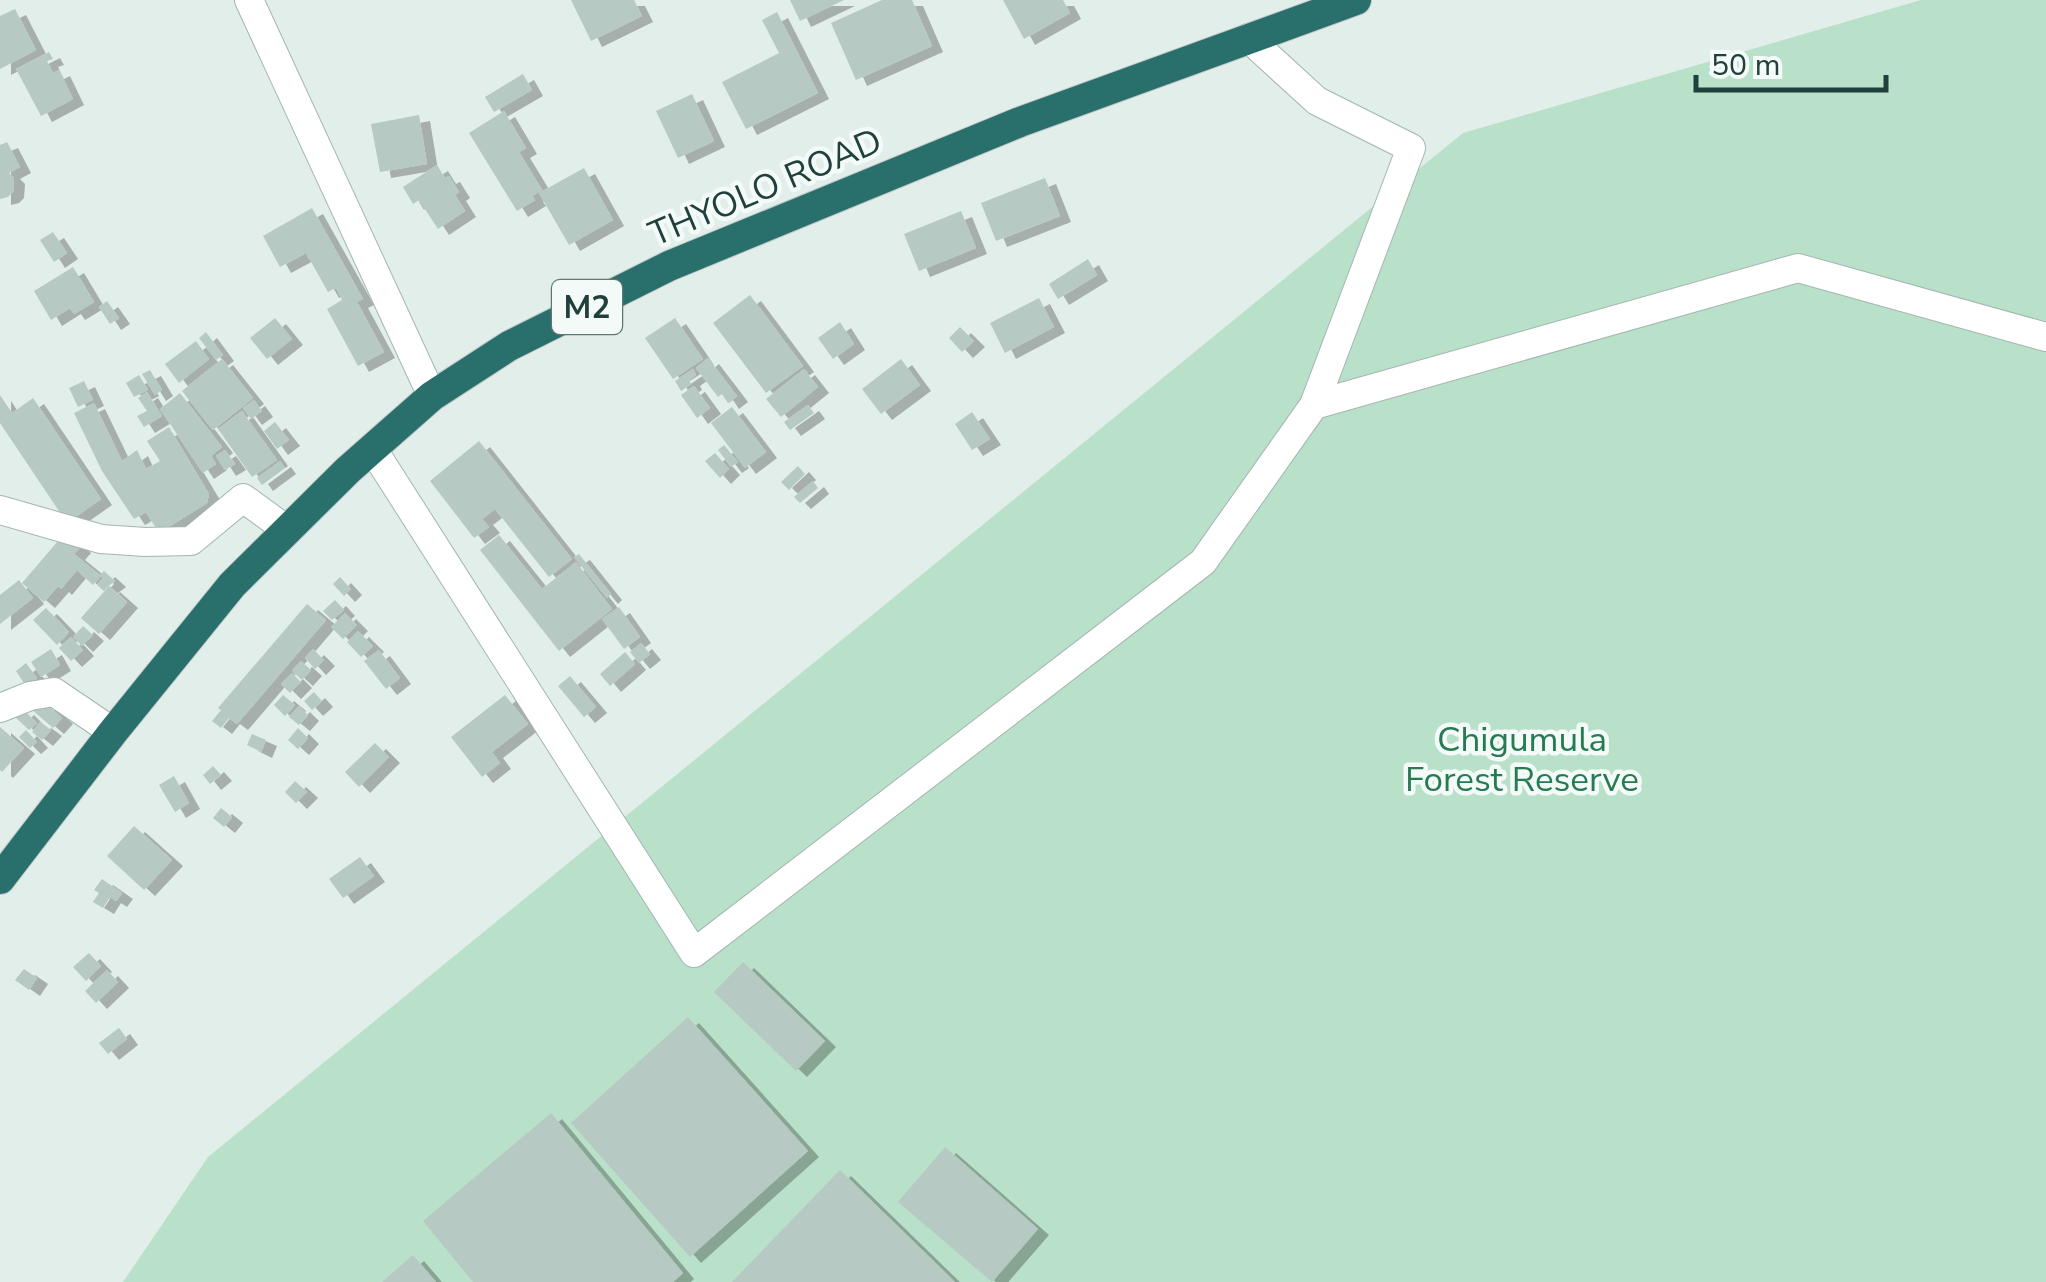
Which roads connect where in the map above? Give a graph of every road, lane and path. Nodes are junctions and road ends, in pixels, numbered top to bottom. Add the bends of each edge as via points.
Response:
1 (250, 0) edge
2 (1356, 0) edge
3 (1319, 6) edge
4 (1248, 38) junction
5 (2046, 337) edge
6 (432, 396) junction
7 (1314, 405) junction
8 (372, 448) junction
9 (0, 510) edge
10 (287, 530) junction
11 (0, 708) edge
12 (114, 732) junction
13 (0, 878) edge

1 - 6 street
2 - 3 highway, THYOLO ROAD / M2
3 - 4 highway, THYOLO ROAD / M2
4 - 6 highway, THYOLO ROAD / M2 via 1020,122 669,266 510,346
4 - 7 street via 1317,101 1411,148
5 - 7 street via 1798,268
6 - 8 highway, THYOLO ROAD / M2
7 - 8 street via 1204,562 694,953
8 - 10 highway, THYOLO ROAD / M2
9 - 10 street via 101,539 191,541 243,498
10 - 12 highway, THYOLO ROAD / M2 via 232,585
11 - 12 street via 54,692
12 - 13 highway, THYOLO ROAD / M2

